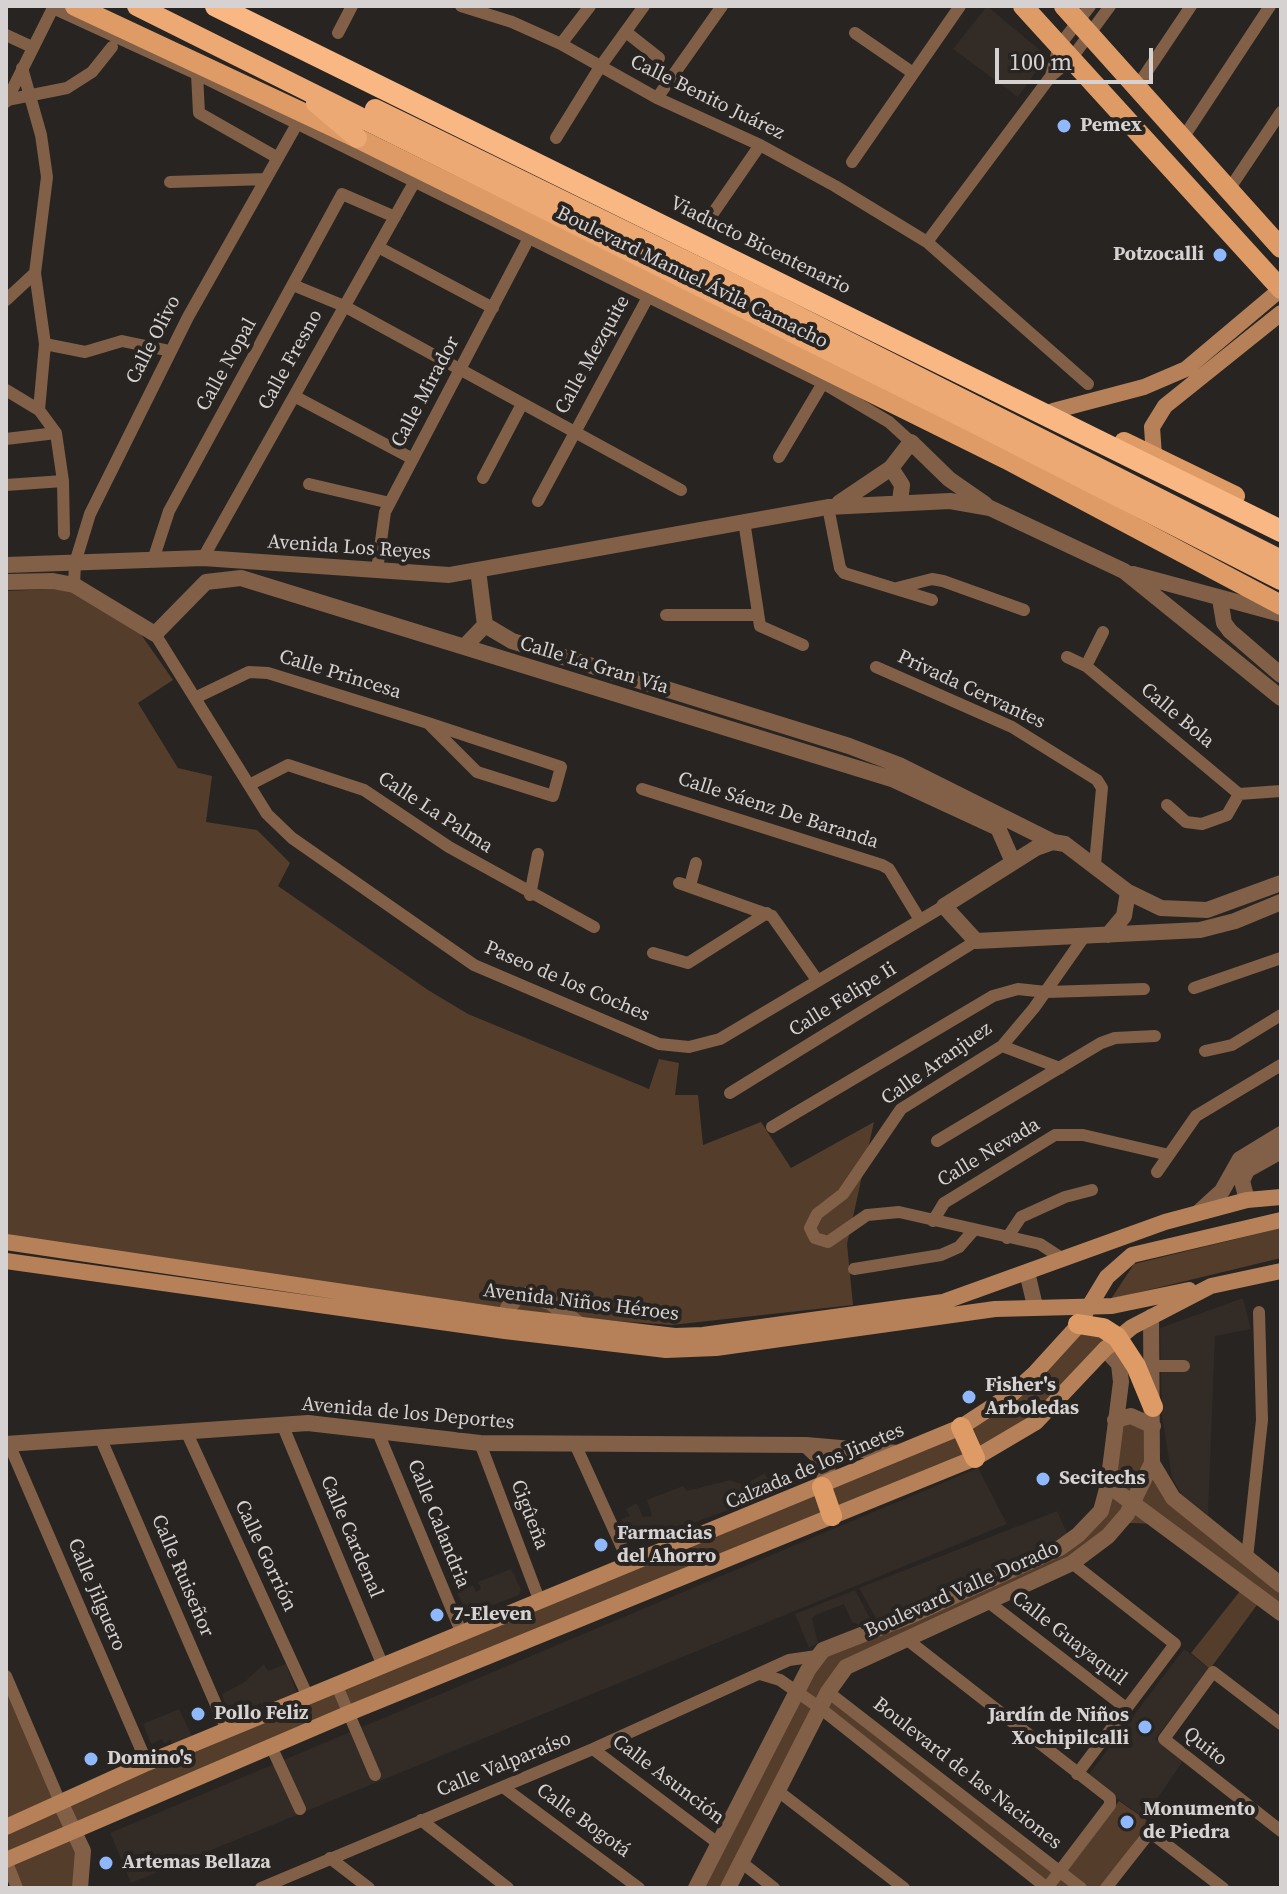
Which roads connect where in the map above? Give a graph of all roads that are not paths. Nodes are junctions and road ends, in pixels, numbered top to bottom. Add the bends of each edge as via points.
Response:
1 (75, 6) edge
2 (137, 6) edge
3 (168, 6) edge
4 (216, 6) edge
5 (237, 6) edge
6 (352, 6) edge
7 (461, 6) edge
8 (590, 6) edge
9 (644, 6) edge
10 (722, 6) edge
11 (960, 6) edge
12 (1023, 6) edge
13 (1064, 6) edge
14 (1110, 6) edge
15 (1191, 6) edge
16 (1270, 6) edge
17 (53, 7) edge
18 (1086, 21) edge
19 (626, 32) junction
20 (338, 33) dead end
21 (855, 33) dead end
22 (6, 35) edge
23 (561, 44) junction
24 (32, 47) junction
25 (112, 47) dead end
26 (1065, 52) junction
27 (659, 58) dead end
28 (600, 67) junction
29 (22, 68) junction
30 (913, 73) junction
31 (197, 74) junction
32 (291, 83) junction
33 (1138, 85) junction
34 (32, 97) junction
35 (657, 98) junction
36 (6, 101) edge
37 (1281, 112) edge
38 (297, 124) junction
39 (357, 138) junction
40 (556, 138) dead end
41 (1183, 138) junction
42 (760, 145) junction
43 (278, 158) junction
44 (852, 162) dead end
45 (266, 179) junction
46 (415, 181) junction
47 (170, 182) dead end
48 (1230, 188) junction
49 (395, 217) junction
50 (709, 219) dead end
51 (529, 238) junction
52 (927, 242) junction
53 (378, 247) junction
54 (1281, 248) edge
55 (35, 273) junction
56 (293, 285) junction
57 (1281, 289) edge
58 (648, 297) junction
59 (6, 300) edge
60 (344, 306) junction
61 (493, 308) junction
62 (1281, 313) edge
63 (45, 344) junction
64 (170, 351) junction
65 (461, 370) junction
66 (823, 383) junction
67 (1088, 384) dead end
68 (6, 390) edge
69 (294, 396) junction
70 (522, 404) junction
71 (39, 410) junction
72 (1053, 411) junction
73 (573, 432) junction
74 (56, 433) junction
75 (6, 439) edge
76 (911, 442) junction
77 (1154, 456) junction
78 (779, 457) dead end
79 (413, 459) junction
80 (891, 468) junction
81 (483, 478) dead end
82 (63, 481) junction
83 (309, 484) dead end
84 (6, 485) edge
85 (681, 490) dead end
86 (538, 501) dead end
87 (900, 502) junction
88 (390, 503) junction
89 (828, 507) junction
90 (990, 508) junction
91 (1281, 519) edge
92 (744, 521) junction
93 (1281, 531) edge
94 (64, 534) dead end
95 (154, 557) junction
96 (203, 558) junction
97 (1281, 560) edge
98 (75, 563) junction
99 (6, 565) edge
100 (377, 570) junction
101 (478, 570) junction
102 (1124, 571) junction
103 (1281, 580) edge
104 (6, 582) edge
105 (74, 585) junction
106 (897, 588) junction
107 (1220, 599) junction
108 (932, 600) dead end
109 (1281, 605) edge
110 (1024, 610) dead end
111 (1281, 614) edge
112 (666, 615) dead end
113 (758, 615) junction
114 (485, 625) junction
115 (1103, 632) dead end
116 (155, 634) junction
117 (803, 645) dead end
118 (464, 647) junction
119 (1067, 657) dead end
120 (1086, 666) junction
121 (876, 667) dead end
122 (1281, 675) edge
123 (197, 697) junction
124 (1281, 698) edge
125 (428, 723) junction
126 (249, 785) junction
127 (642, 789) dead end
128 (1281, 791) edge
129 (1239, 794) junction
130 (1167, 805) dead end
131 (1053, 842) junction
132 (538, 854) dead end
133 (1013, 862) junction
134 (696, 863) dead end
135 (1095, 864) junction
136 (1281, 883) edge
137 (1128, 892) junction
138 (960, 894) junction
139 (530, 895) junction
140 (1281, 902) edge
141 (944, 906) junction
142 (767, 913) junction
143 (920, 920) junction
144 (594, 927) dead end
145 (963, 927) junction
146 (1108, 935) junction
147 (1084, 937) junction
148 (976, 941) junction
149 (653, 953) dead end
150 (1281, 958) edge
151 (817, 980) junction
152 (1194, 988) dead end
153 (1144, 989) dead end
154 (1046, 992) junction
155 (1281, 1015) edge
156 (1155, 1036) dead end
157 (1002, 1046) junction
158 (1205, 1051) dead end
159 (1281, 1065) edge
160 (1060, 1068) junction
161 (730, 1093) dead end
162 (772, 1127) dead end
163 (1281, 1134) edge
164 (937, 1141) dead end
165 (1281, 1151) edge
166 (1169, 1155) junction
167 (1157, 1172) dead end
168 (1235, 1181) junction
169 (1092, 1190) dead end
170 (1281, 1197) edge
171 (1247, 1200) junction
172 (1199, 1212) junction
173 (1281, 1220) edge
174 (933, 1221) junction
175 (973, 1231) junction
176 (1007, 1238) junction
177 (6, 1242) edge
178 (6, 1261) edge
179 (1057, 1261) junction
180 (854, 1269) dead end
181 (1281, 1271) edge
182 (1027, 1272) junction
183 (1211, 1286) junction
184 (1035, 1306) junction
185 (1259, 1312) dead end
186 (1084, 1316) junction
187 (1151, 1317) junction
188 (505, 1323) junction
189 (1111, 1343) junction
190 (1151, 1366) junction
191 (1184, 1366) dead end
192 (1153, 1417) junction
193 (1115, 1420) junction
194 (282, 1424) junction
195 (961, 1427) junction
196 (377, 1430) junction
197 (186, 1431) junction
198 (100, 1437) junction
199 (480, 1443) junction
200 (8, 1444) edge
201 (575, 1444) junction
202 (806, 1445) junction
203 (898, 1453) junction
204 (975, 1458) junction
205 (1152, 1463) junction
206 (1108, 1485) junction
207 (822, 1487) junction
208 (1135, 1503) junction
209 (832, 1516) junction
210 (1160, 1524) junction
211 (1117, 1528) junction
212 (1247, 1558) junction
213 (1072, 1563) junction
214 (630, 1565) junction
215 (1281, 1585) edge
216 (987, 1601) junction
217 (540, 1602) junction
218 (1281, 1613) edge
219 (462, 1634) junction
220 (847, 1638) junction
221 (905, 1638) junction
222 (817, 1656) junction
223 (856, 1660) junction
224 (383, 1666) junction
225 (760, 1674) junction
226 (6, 1676) edge
227 (337, 1686) junction
228 (796, 1692) junction
229 (308, 1697) junction
230 (824, 1700) junction
231 (1126, 1708) junction
232 (349, 1713) junction
233 (1281, 1724) edge
234 (227, 1730) junction
235 (271, 1746) junction
236 (593, 1749) junction
237 (147, 1763) junction
238 (1077, 1774) junction
239 (375, 1775) dead end
240 (503, 1787) junction
241 (778, 1791) junction
242 (60, 1802) junction
243 (300, 1809) dead end
244 (421, 1820) junction
245 (6, 1827) edge
246 (1281, 1831) edge
247 (73, 1832) junction
248 (719, 1844) junction
249 (330, 1858) junction
250 (6, 1860) edge
251 (741, 1862) junction
252 (1060, 1871) junction
253 (17, 1888) edge
254 (80, 1888) edge
255 (261, 1888) edge
256 (369, 1888) edge
257 (508, 1888) edge
258 (639, 1888) edge
259 (696, 1888) edge
260 (728, 1888) edge
261 (774, 1888) edge
262 (904, 1888) edge
263 (1047, 1888) edge
264 (1081, 1888) edge
265 (1106, 1888) edge
266 (1223, 1888) edge

1 - 39 main road, Boulevard Manuel Ávila Camacho
2 - 32 highway, Boulevard Manuel Ávila Camacho
3 - 97 highway, Boulevard Manuel Ávila Camacho
4 - 93 highway, Viaducto Bicentenario
5 - 72 main road, Boulevard Manuel Ávila Camacho
6 - 20 street
7 - 23 street, Calle Benito Juárez
8 - 23 street
9 - 19 street
10 - 35 street
11 - 30 street
12 - 26 main road
13 - 18 main road
14 - 18 street
15 - 33 street
16 - 41 street
17 - 24 street
17 - 31 street, Boulevard Manuel Ávila Camacho
18 - 26 street
18 - 33 main road
19 - 27 street
19 - 28 street
21 - 30 street
22 - 24 street
23 - 28 street, Calle Benito Juárez
24 - 29 street
25 - 34 street via 85,77
26 - 52 street
26 - 57 main road
28 - 35 street, Calle Benito Juárez
28 - 40 street
29 - 34 street
29 - 36 street
30 - 44 street
31 - 38 street, Boulevard Manuel Ávila Camacho
31 - 43 street via 199,113
32 - 39 highway
32 - 103 highway, Boulevard Manuel Ávila Camacho
33 - 41 main road
34 - 36 street
34 - 55 street via 47,177
35 - 42 street, Calle Benito Juárez
37 - 48 street
38 - 43 street, Calle Olivo
38 - 46 street, Boulevard Manuel Ávila Camacho
39 - 109 main road, Boulevard Manuel Ávila Camacho via 1006,459
41 - 48 main road
42 - 50 street
42 - 52 street, Calle Benito Juárez
43 - 45 street, Calle Olivo
45 - 47 street
45 - 64 street, Calle Olivo
46 - 49 street, Calle Fresno
46 - 51 street, Boulevard Manuel Ávila Camacho
48 - 54 main road
49 - 53 street, Calle Fresno
49 - 56 street, Calle Nopal via 342,194
51 - 58 street, Boulevard Manuel Ávila Camacho
51 - 61 street, Calle Mirador
52 - 67 street, Calle Benito Juárez
53 - 60 street, Calle Fresno
53 - 61 street
55 - 59 street
55 - 63 street
56 - 60 street
56 - 95 street, Calle Nopal via 169,511
57 - 72 main road via 1186,369 1144,387
58 - 66 street, Boulevard Manuel Ávila Camacho
58 - 73 street, Calle Mezquite
60 - 65 street
60 - 69 street, Calle Fresno
61 - 65 street, Calle Mirador
62 - 77 main road via 1165,406 1152,427
63 - 64 street via 85,352 122,341
63 - 71 street
64 - 98 street, Calle Olivo via 90,514
65 - 70 street
65 - 79 street, Calle Mirador
66 - 76 street, Boulevard Manuel Ávila Camacho via 889,422
66 - 78 street
68 - 71 street
69 - 79 street
69 - 96 street, Calle Fresno
70 - 73 street
70 - 81 street
71 - 74 street
72 - 77 main road, Boulevard Manuel Ávila Camacho
73 - 85 street
73 - 86 street, Calle Mezquite
74 - 75 street
74 - 82 street
76 - 80 street, Avenida Los Reyes
76 - 90 street, Boulevard Manuel Ávila Camacho via 949,479
77 - 91 main road, Boulevard Manuel Ávila Camacho
79 - 88 street, Calle Mirador
80 - 87 street via 902,485
80 - 89 street, Avenida Los Reyes via 858,494
82 - 84 street
82 - 94 street
83 - 88 street
87 - 89 street, Avenida Los Reyes
87 - 90 street, Avenida Los Reyes via 950,501
88 - 100 street, Calle Mirador via 382,523
89 - 92 street, Avenida Los Reyes
89 - 106 street via 840,568
90 - 102 street, Avenida Los Reyes
92 - 101 street, Avenida Los Reyes
92 - 113 street
95 - 96 street, Avenida Los Reyes
95 - 98 street, Avenida Los Reyes
96 - 100 street, Avenida Los Reyes
98 - 99 street, Avenida Los Reyes
98 - 105 street, Calle Olivo
100 - 101 street, Avenida Los Reyes via 423,575
101 - 114 street
102 - 107 street
102 - 124 street, Avenida Los Reyes
104 - 105 street
105 - 116 street, Paseo de los Coches
106 - 108 street
106 - 110 street via 932,579
107 - 111 street
107 - 122 street via 1230,631
112 - 113 street
113 - 117 street via 762,629
114 - 118 street
114 - 131 street, Calle La Gran Vía via 512,641 861,751
115 - 120 street
116 - 118 street, Calle La Gran Vía via 195,590 229,577
116 - 123 street, Paseo de los Coches
118 - 133 street, Calle La Gran Vía via 892,779 998,828
119 - 120 street, Calle Bola
120 - 129 street, Calle Bola
121 - 135 street, Privada Cervantes via 1021,731 1097,780 1102,788
123 - 125 street, Calle Princesa via 249,672 268,673
123 - 126 street, Paseo de los Coches
125 - 125 street, Calle Princesa via 561,767 553,796 477,772
126 - 139 street, Calle La Palma via 288,765 364,790
126 - 151 street, Paseo de los Coches via 285,832 467,961 659,1044 689,1047 720,1039
127 - 143 street, Calle Sáenz De Baranda via 882,865
128 - 129 street
129 - 130 street via 1227,815 1202,824 1186,822
131 - 133 street, Paseo de los Coches
131 - 135 street, Calle La Gran Vía
132 - 139 street
133 - 138 street, Paseo de los Coches
134 - 142 street via 684,885
135 - 137 street, Calle La Gran Vía
136 - 137 street, Calle La Gran Vía via 1193,912 1161,908
137 - 146 street via 1124,916
138 - 141 street, Paseo de los Coches
138 - 145 street
139 - 144 street, Calle La Palma
140 - 146 street via 1218,927
141 - 143 street, Paseo de los Coches
141 - 145 street
142 - 149 street via 688,963
142 - 151 street
143 - 151 street, Paseo de los Coches
145 - 148 street
146 - 147 street
147 - 148 street
147 - 154 street, Calle Aranjuez
148 - 161 street, Calle Felipe Ii
150 - 152 street
153 - 154 street
154 - 157 street, Calle Aranjuez
154 - 162 street via 1018,989 993,996
155 - 158 street via 1232,1045
156 - 160 street via 1108,1040
157 - 160 street
157 - 174 street, Calle Aranjuez via 901,1109 843,1194 817,1214 810,1228 815,1238 828,1242 878,1212
159 - 166 street via 1196,1116
160 - 164 street
163 - 168 street via 1236,1163
165 - 168 street
166 - 167 street
166 - 174 street, Calle Nevada via 1083,1135 1055,1135 944,1203
168 - 171 street
168 - 172 street
169 - 176 street via 1021,1217
170 - 171 main road, Avenida Niños Héroes
171 - 172 main road, Avenida Niños Héroes
172 - 179 main road, Avenida Niños Héroes
173 - 186 main road, Calzada de los Jinetes via 1132,1255 1107,1277
174 - 175 street, Calle Aranjuez
175 - 176 street, Calle Aranjuez
175 - 180 street via 959,1247 941,1255
176 - 179 street, Calle Aranjuez via 1040,1244
177 - 188 main road, Avenida Niños Héroes
178 - 188 main road, Avenida Niños Héroes
179 - 182 main road, Avenida Niños Héroes
181 - 183 main road
182 - 184 street
182 - 188 main road, Avenida Niños Héroes via 943,1302 703,1335
183 - 186 main road, Avenida Niños Héroes
183 - 187 main road
184 - 186 main road, Avenida Niños Héroes
184 - 188 main road, Avenida Niños Héroes via 666,1350
185 - 212 street via 1262,1420
186 - 189 main road via 1103,1328
186 - 195 main road, Calzada de los Jinetes via 1013,1393
187 - 189 main road
187 - 190 street, Boulevard Valle Dorado
189 - 192 main road via 1136,1366
189 - 193 street, Boulevard Valle Dorado via 1121,1371
189 - 204 main road via 1036,1422
190 - 191 street
190 - 192 street, Boulevard Valle Dorado
192 - 193 street
192 - 205 street, Boulevard Valle Dorado
193 - 206 street, Boulevard Valle Dorado
194 - 196 street, Avenida de los Deportes
194 - 197 street, Avenida de los Deportes
194 - 224 street, Calle Cardenal
195 - 203 main road, Calzada de los Jinetes
195 - 204 main road
196 - 199 street, Avenida de los Deportes
196 - 219 street, Calle Calandria
197 - 198 street, Avenida de los Deportes
197 - 229 street, Calle Gorrión
198 - 200 street, Avenida de los Deportes
198 - 234 street, Calle Ruiseñor
199 - 201 street, Avenida de los Deportes
199 - 217 street, Cigûeña
200 - 237 street, Calle Jilguero
201 - 202 street, Avenida de los Deportes
201 - 214 street
202 - 203 street, Avenida de los Deportes
202 - 207 street via 828,1466
203 - 207 main road, Calzada de los Jinetes
204 - 209 main road
205 - 208 street, Boulevard Valle Dorado
205 - 212 street via 1173,1498
206 - 208 street
206 - 220 street, Boulevard Valle Dorado via 1101,1511 1060,1548 910,1616
207 - 209 main road
207 - 214 main road, Calzada de los Jinetes
208 - 210 street
208 - 211 street, Boulevard Valle Dorado
209 - 232 main road
210 - 211 street
210 - 218 street
211 - 213 street, Boulevard Valle Dorado
212 - 215 street
213 - 216 street, Boulevard Valle Dorado
213 - 231 street via 1175,1644
214 - 217 main road, Calzada de los Jinetes
216 - 221 street, Boulevard Valle Dorado
216 - 231 street, Calle Guayaquil
217 - 219 main road, Calzada de los Jinetes
219 - 224 main road, Calzada de los Jinetes
220 - 222 street, Boulevard Valle Dorado
220 - 223 street
221 - 223 street, Boulevard Valle Dorado
221 - 238 street
222 - 225 street, Calle Valparaíso via 789,1660
222 - 228 street, Boulevard Valle Dorado
223 - 230 street, Boulevard Valle Dorado via 838,1676
224 - 227 main road, Calzada de los Jinetes
225 - 228 street
225 - 236 street, Calle Valparaíso
226 - 242 street
227 - 229 main road, Calzada de los Jinetes
227 - 232 street
228 - 230 street
228 - 248 street, Boulevard Valle Dorado
229 - 234 main road, Calzada de los Jinetes
230 - 241 street, Boulevard Valle Dorado
230 - 252 street, Boulevard de las Naciones
230 - 263 street, Boulevard de las Naciones
231 - 238 street
232 - 235 main road
232 - 239 street
233 - 246 street, Quito via 1213,1672 1164,1735 1167,1743
234 - 237 main road, Calzada de los Jinetes
235 - 243 street
235 - 247 main road
236 - 240 street, Calle Valparaíso
236 - 248 street, Calle Asunción
237 - 242 main road, Calzada de los Jinetes
238 - 252 street via 1111,1801
240 - 244 street, Calle Valparaíso
240 - 258 street, Calle Bogotá
241 - 251 street, Boulevard Valle Dorado
241 - 262 street
242 - 245 main road, Calzada de los Jinetes
242 - 247 street
244 - 249 street, Calle Valparaíso
244 - 257 street
247 - 250 main road
247 - 254 street via 84,1862
248 - 259 street, Boulevard Valle Dorado
249 - 255 street, Calle Valparaíso
249 - 256 street
250 - 253 street
251 - 260 street, Boulevard Valle Dorado
251 - 261 street
252 - 263 street
252 - 264 street, Boulevard de las Naciones
265 - 266 street via 1150,1832

